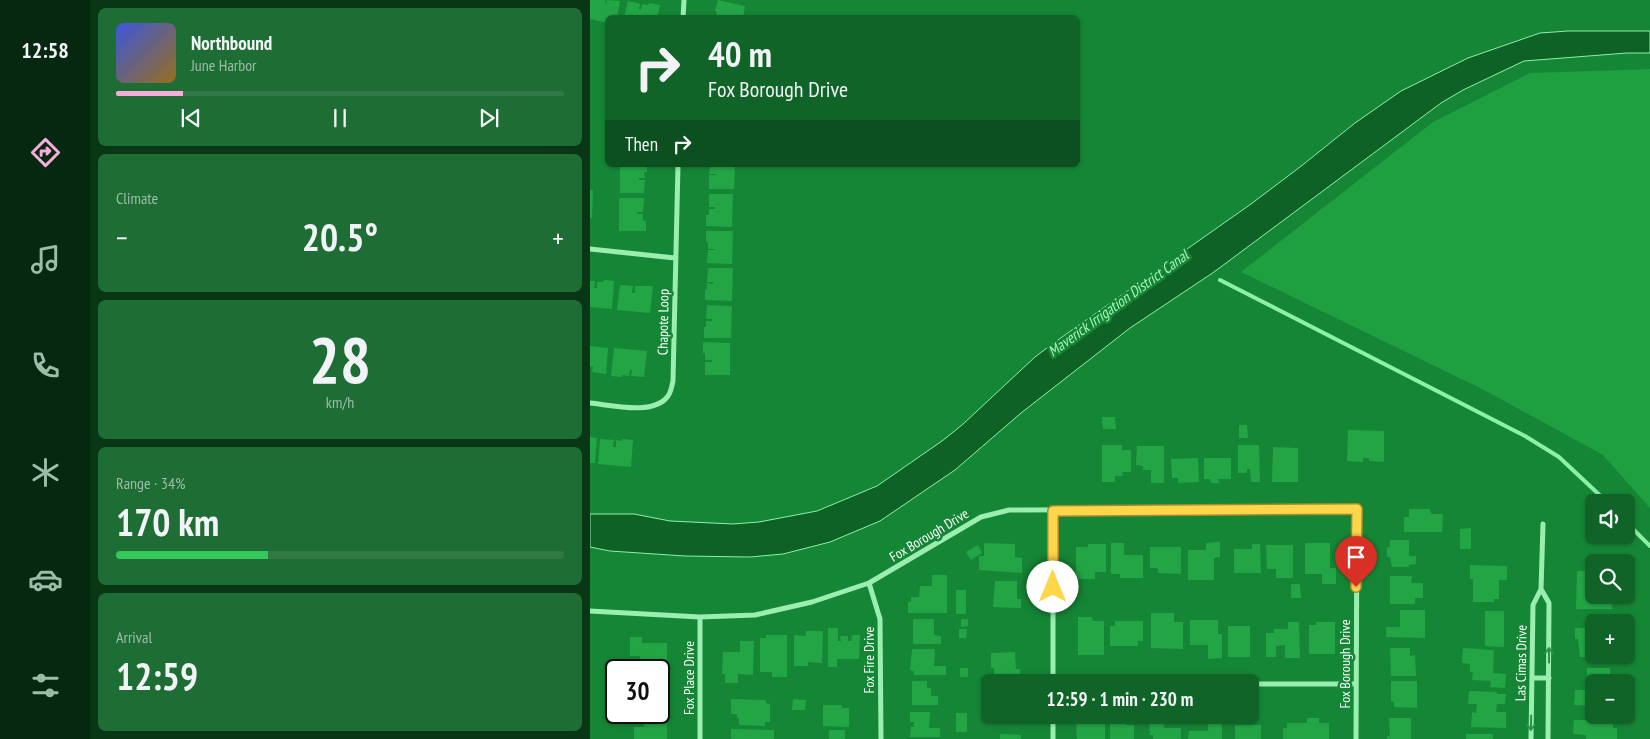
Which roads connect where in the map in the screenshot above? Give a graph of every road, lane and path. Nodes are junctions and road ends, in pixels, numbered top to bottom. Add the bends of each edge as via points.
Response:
1 (684, 0) edge
2 (683, 15) edge
3 (678, 167) edge
4 (590, 249) edge
5 (675, 258) junction
6 (590, 403) edge
7 (1053, 511) junction
8 (1542, 524) dead end
9 (869, 584) junction
10 (1541, 589) junction
11 (590, 611) edge
12 (700, 617) junction
13 (1053, 674) edge
14 (1532, 678) junction
15 (1549, 678) junction
16 (1259, 684) edge
17 (1356, 684) junction
18 (1053, 724) edge
19 (700, 739) edge
20 (880, 739) edge
21 (1053, 739) edge
22 (1356, 739) edge
23 (1531, 739) edge
24 (1548, 739) edge

1 - 2 street
3 - 5 street, Chapote Loop
4 - 5 street
5 - 6 street, Chapote Loop via 673,381 669,395 661,402 640,408
7 - 9 street, Fox Borough Drive via 1009,510 981,517
7 - 13 street
7 - 17 street, Fox Borough Drive via 1357,509
8 - 10 street, Las Cimas Drive
9 - 12 street, Fox Borough Drive via 755,615
9 - 20 street, Fox Fire Drive via 880,619
10 - 14 street, Las Cimas Drive via 1533,605
15 -> 10 street, Las Cimas Drive via 1550,603
11 - 12 street, Fox Borough Drive
12 - 19 street, Fox Place Drive
14 - 15 street
14 -> 23 street, Las Cimas Drive
15 - 24 street, Las Cimas Drive
16 - 17 street
17 - 22 street, Fox Borough Drive
18 - 21 street

